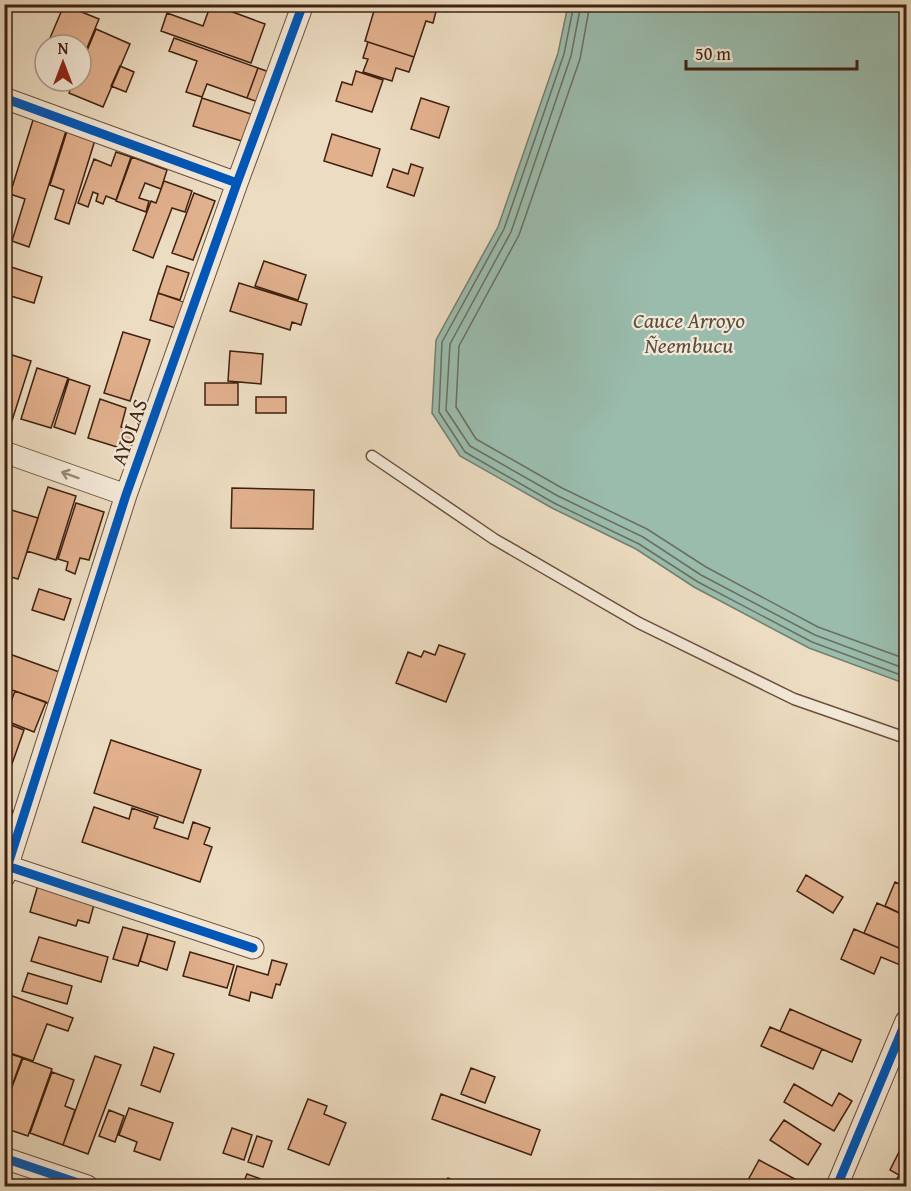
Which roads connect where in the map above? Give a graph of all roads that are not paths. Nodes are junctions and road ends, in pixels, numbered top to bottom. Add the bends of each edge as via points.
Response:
1 (303, 4) edge
2 (4, 98) edge
3 (237, 183) junction
4 (4, 452) edge
5 (372, 456) dead end
6 (126, 495) junction
7 (906, 738) edge
8 (6, 869) edge
9 (253, 948) dead end
10 (904, 1034) edge
11 (4, 1158) edge
12 (87, 1186) edge
13 (837, 1186) edge

1 - 3 street, AYOLAS
2 - 3 street
3 - 6 street, AYOLAS
6 -> 4 street
5 - 7 lane via 494,539 639,623 794,699
6 - 8 street, AYOLAS
8 - 9 street
10 - 13 street
11 - 12 street

